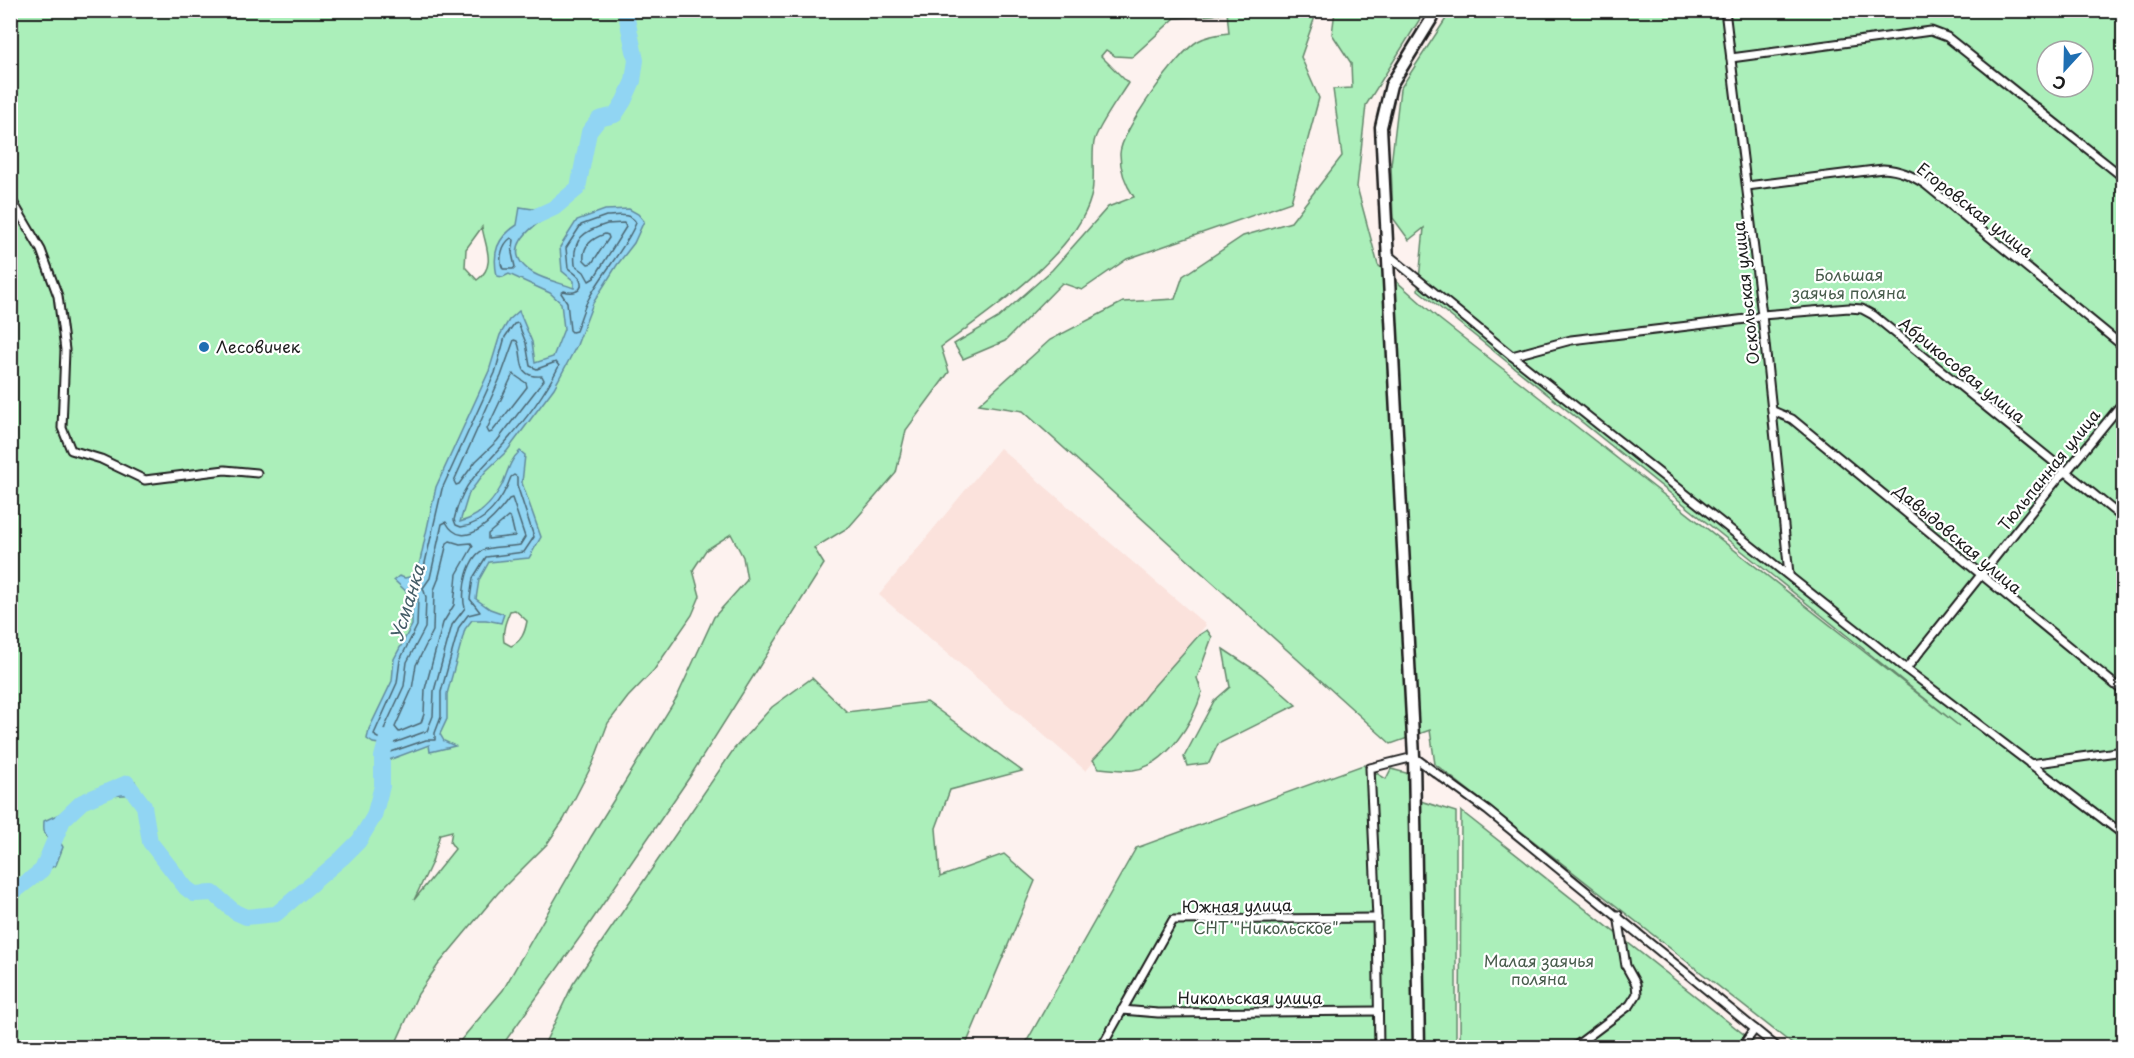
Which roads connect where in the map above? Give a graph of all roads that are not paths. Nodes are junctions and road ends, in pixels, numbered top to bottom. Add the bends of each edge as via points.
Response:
1 (1437, 10) edge
2 (1725, 10) edge
3 (1731, 58) junction
4 (2124, 178) edge
5 (1747, 186) junction
6 (10, 197) edge
7 (1387, 254) junction
8 (1762, 315) junction
9 (2124, 347) edge
10 (1512, 356) junction
11 (2124, 401) edge
12 (1773, 411) junction
13 (2067, 471) junction
14 (257, 473) dead end
15 (2124, 519) edge
16 (1789, 574) junction
17 (1979, 575) junction
18 (1906, 669) junction
19 (2124, 692) edge
20 (2124, 751) edge
21 (1414, 757) junction
22 (2030, 764) junction
23 (2124, 835) edge
24 (1618, 915) junction
25 (1377, 918) junction
26 (1122, 1011) junction
27 (1378, 1011) junction
28 (1755, 1029) junction
29 (1101, 1047) edge
30 (1379, 1047) edge
31 (1419, 1047) edge
32 (1573, 1047) edge
33 (1741, 1047) edge
34 (1778, 1047) edge

1 - 7 street via 1391,85 1381,127
2 - 3 street, Оскольская улица
3 - 4 street via 1931,31 1947,37
3 - 5 street, Оскольская улица
5 - 8 street, Оскольская улица
5 - 9 street, Егоровская улица via 1898,170 1925,184
6 - 14 street via 41,250 58,296 64,350 62,428 72,450 145,480 225,470
7 - 10 street
7 - 21 street
8 - 10 street, Абрикосовая улица via 1571,340
8 - 12 street, Оскольская улица
8 - 13 street, Абрикосовая улица via 1862,309
10 - 16 street
11 - 13 street, Тюльпанная улица
12 - 16 street, Оскольская улица
12 - 17 street, Давыдовская улица via 1792,419
13 - 15 street, Абрикосовая улица
13 - 17 street, Тюльпанная улица
16 - 18 street
17 - 18 street, Тюльпанная улица
17 - 19 street, Давыдовская улица
18 - 22 street
20 - 22 street
21 - 24 street
21 - 25 street via 1370,768
21 - 31 street
22 - 23 street
24 - 28 street
24 - 32 street via 1626,966 1637,994 1630,1005
25 - 26 street, Южная улица via 1173,920
25 - 27 street
26 - 27 street, Никольская улица
26 - 29 street, Южная улица
27 - 30 street
28 - 33 street
28 - 34 street

